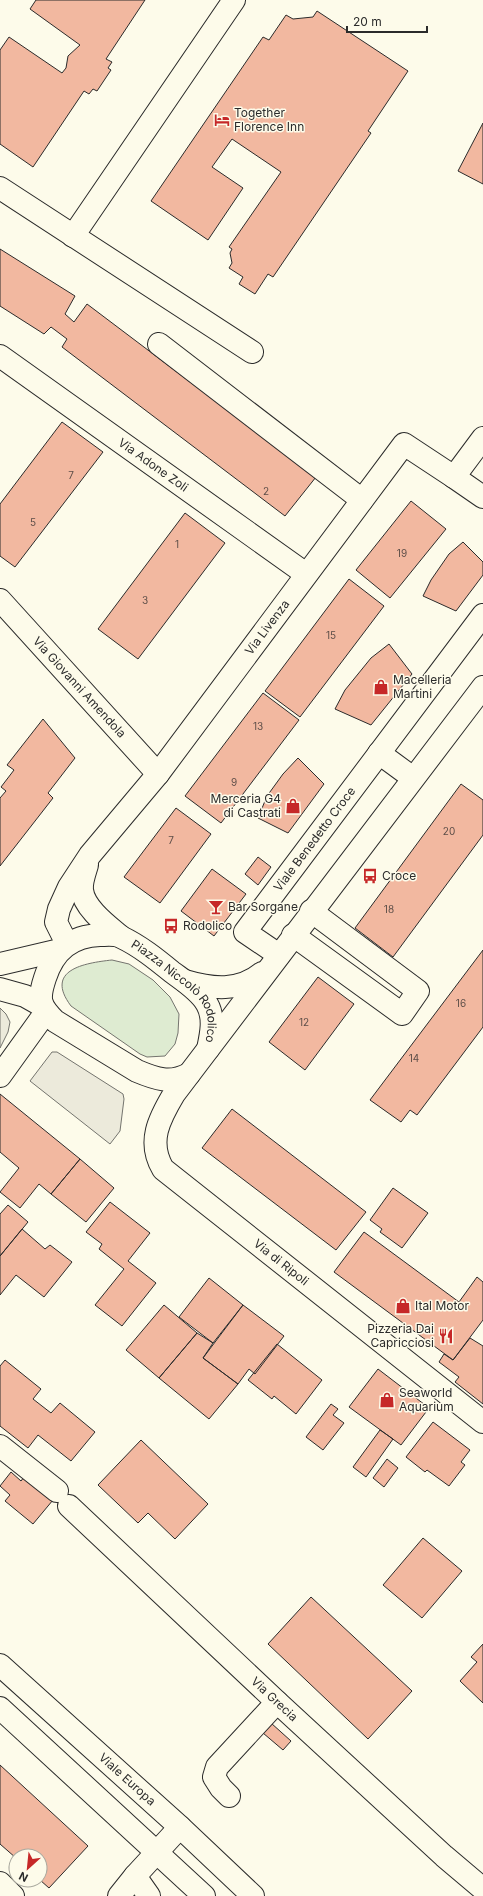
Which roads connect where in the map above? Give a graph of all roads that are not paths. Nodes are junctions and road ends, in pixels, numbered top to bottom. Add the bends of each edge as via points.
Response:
1 (234, 0) edge
2 (0, 188) edge
3 (73, 236) junction
4 (159, 344) dead end
5 (252, 352) dead end
6 (0, 356) edge
7 (477, 445) edge
8 (454, 478) junction
9 (483, 497) edge
10 (362, 500) junction
11 (306, 574) junction
12 (0, 600) edge
13 (483, 615) edge
14 (483, 687) edge
15 (379, 753) junction
16 (158, 774) junction
17 (412, 778) junction
18 (90, 855) junction
19 (311, 911) junction
20 (120, 936) junction
21 (293, 936) junction
22 (63, 947) junction
23 (275, 960) junction
24 (0, 964) edge
25 (183, 980) junction
26 (0, 989) edge
27 (44, 1008) junction
28 (208, 1049) junction
29 (189, 1074) junction
30 (0, 1076) edge
31 (483, 1422) edge
32 (0, 1446) edge
33 (0, 1665) edge
34 (276, 1702) junction
35 (0, 1708) edge
36 (229, 1796) dead end
37 (180, 1827) junction
38 (156, 1852) junction
39 (135, 1876) junction
40 (0, 1882) edge
41 (483, 1889) edge
42 (14, 1896) edge
43 (119, 1896) edge
44 (149, 1896) edge
45 (204, 1896) edge
46 (253, 1896) edge

1 - 3 street
2 - 3 street
3 - 5 street
4 - 10 street
6 - 11 street, Via Adone Zoli
7 - 8 street
8 - 9 street, Via Livenza
8 - 10 street, Via Livenza via 404,444
10 - 11 street, Via Livenza
11 - 16 street, Via Livenza
12 - 16 street, Via Giovanni Amendola
13 - 15 street, Viale Benedetto Croce
14 - 17 street
15 - 17 street
15 - 23 street, Viale Benedetto Croce via 245,932
16 - 18 street, Via Livenza
17 - 19 street
18 - 20 street, Via Livenza via 82,889 85,898
18 - 22 street, Via Livenza via 69,887 59,909 56,922
19 - 21 street
19 - 21 street via 418,991 402,1014
20 - 22 street, Piazza Niccolò Rodolico via 95,935 74,940
20 - 25 street, Piazza Niccolò Rodolico
21 - 23 street
22 - 24 street, Piazza Niccolò Rodolico
22 - 27 street via 47,971 43,986
23 - 25 street via 255,978 232,987 218,988
23 - 28 street
25 - 28 street, Piazza Niccolò Rodolico via 207,1004 212,1025
26 - 27 street via 25,996
27 - 29 street via 55,1021 150,1077 170,1081
27 - 30 street
28 - 29 street, Piazza Niccolò Rodolico
29 - 31 street, Via di Ripoli via 163,1112 158,1126 154,1145 158,1162 163,1169
32 - 34 street, Via Grecia via 63,1498
33 - 37 street, Viale Europa
34 - 36 street via 217,1767 214,1777
34 - 41 street, Via Grecia
35 - 38 street
37 - 38 street
37 - 46 street, Viale Europa
38 - 39 street
38 - 45 street
39 - 43 street
39 - 44 street
40 - 42 street

